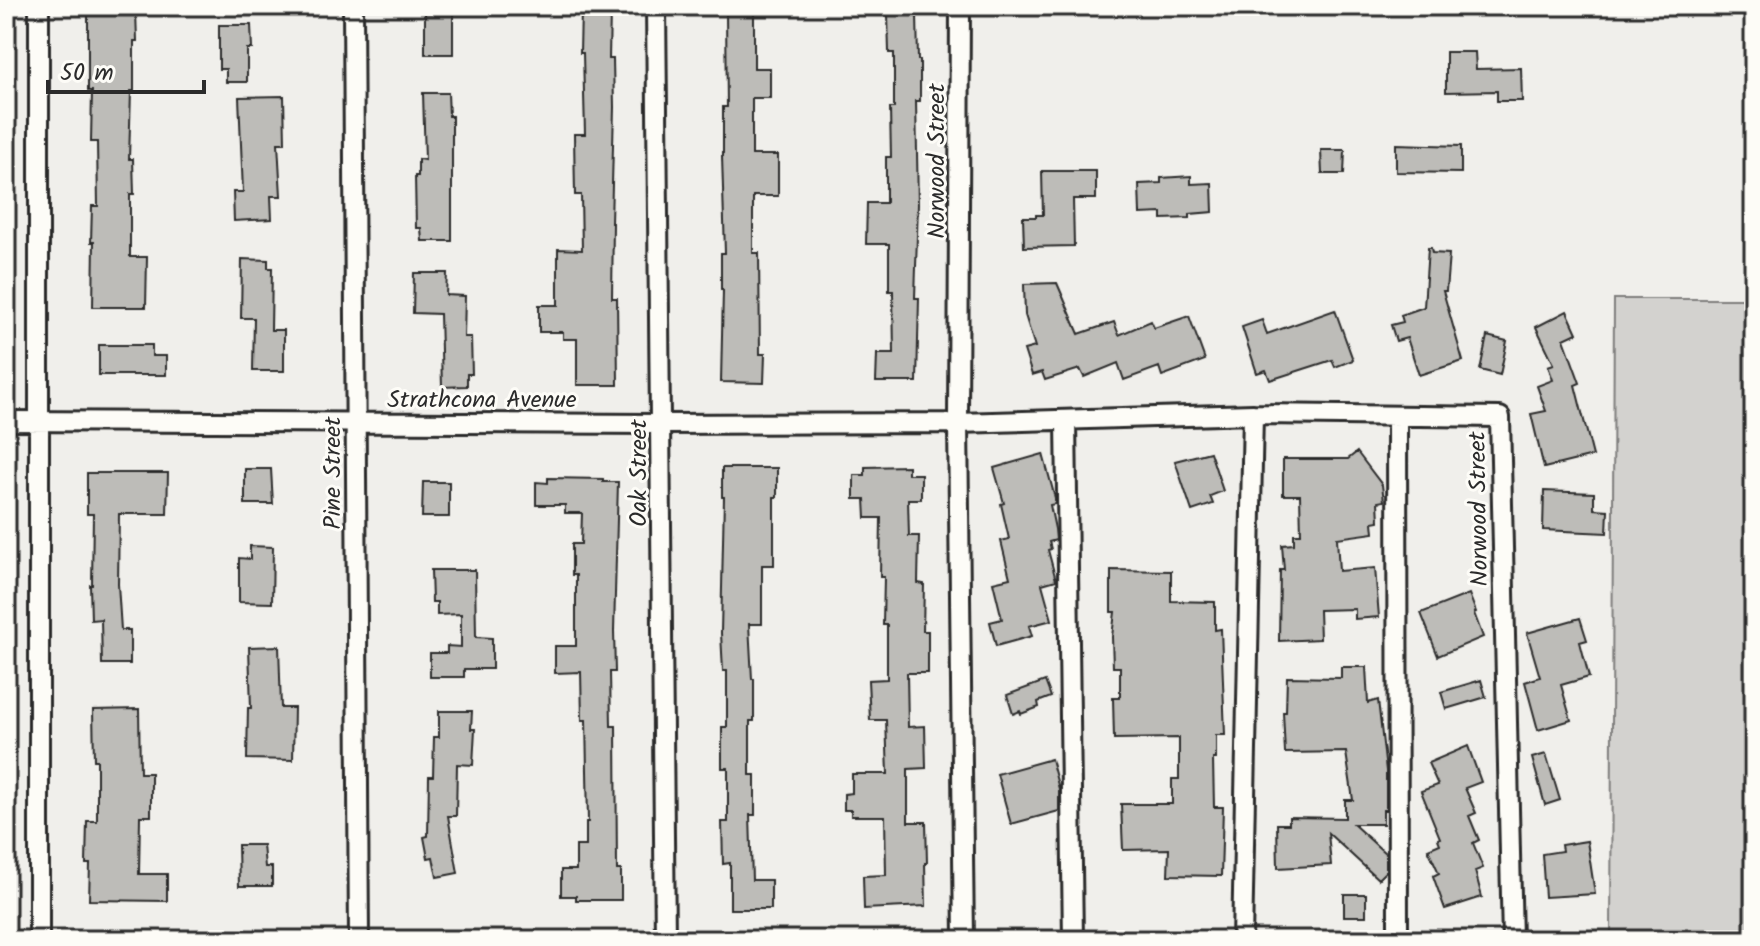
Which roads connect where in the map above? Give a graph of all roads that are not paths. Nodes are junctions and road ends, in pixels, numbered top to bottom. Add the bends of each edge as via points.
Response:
1 (39, 6) edge
2 (353, 6) edge
3 (656, 6) edge
4 (960, 6) edge
5 (1253, 414) junction
6 (1397, 416) junction
7 (1066, 420) junction
8 (6, 421) edge
9 (39, 422) junction
10 (356, 423) junction
11 (958, 423) junction
12 (661, 424) junction
13 (39, 940) edge
14 (359, 940) edge
15 (665, 940) edge
16 (964, 940) edge
17 (1073, 940) edge
18 (1242, 940) edge
19 (1398, 940) edge
20 (1512, 940) edge

1 - 9 street
2 - 10 street, Pine Street
3 - 12 street, Oak Street
4 - 11 street, Norwood Street
5 - 6 street, Strathcona Avenue
5 - 7 street, Strathcona Avenue
5 - 18 street
6 - 19 street
6 - 20 street, Norwood Street via 1500,417
7 - 11 street, Strathcona Avenue
7 - 17 street
8 - 9 street, Strathcona Avenue
9 - 10 street, Strathcona Avenue
9 - 13 street
10 - 12 street, Strathcona Avenue
10 - 14 street, Pine Street
11 - 12 street, Strathcona Avenue
11 - 16 street, Norwood Street
12 - 15 street, Oak Street

